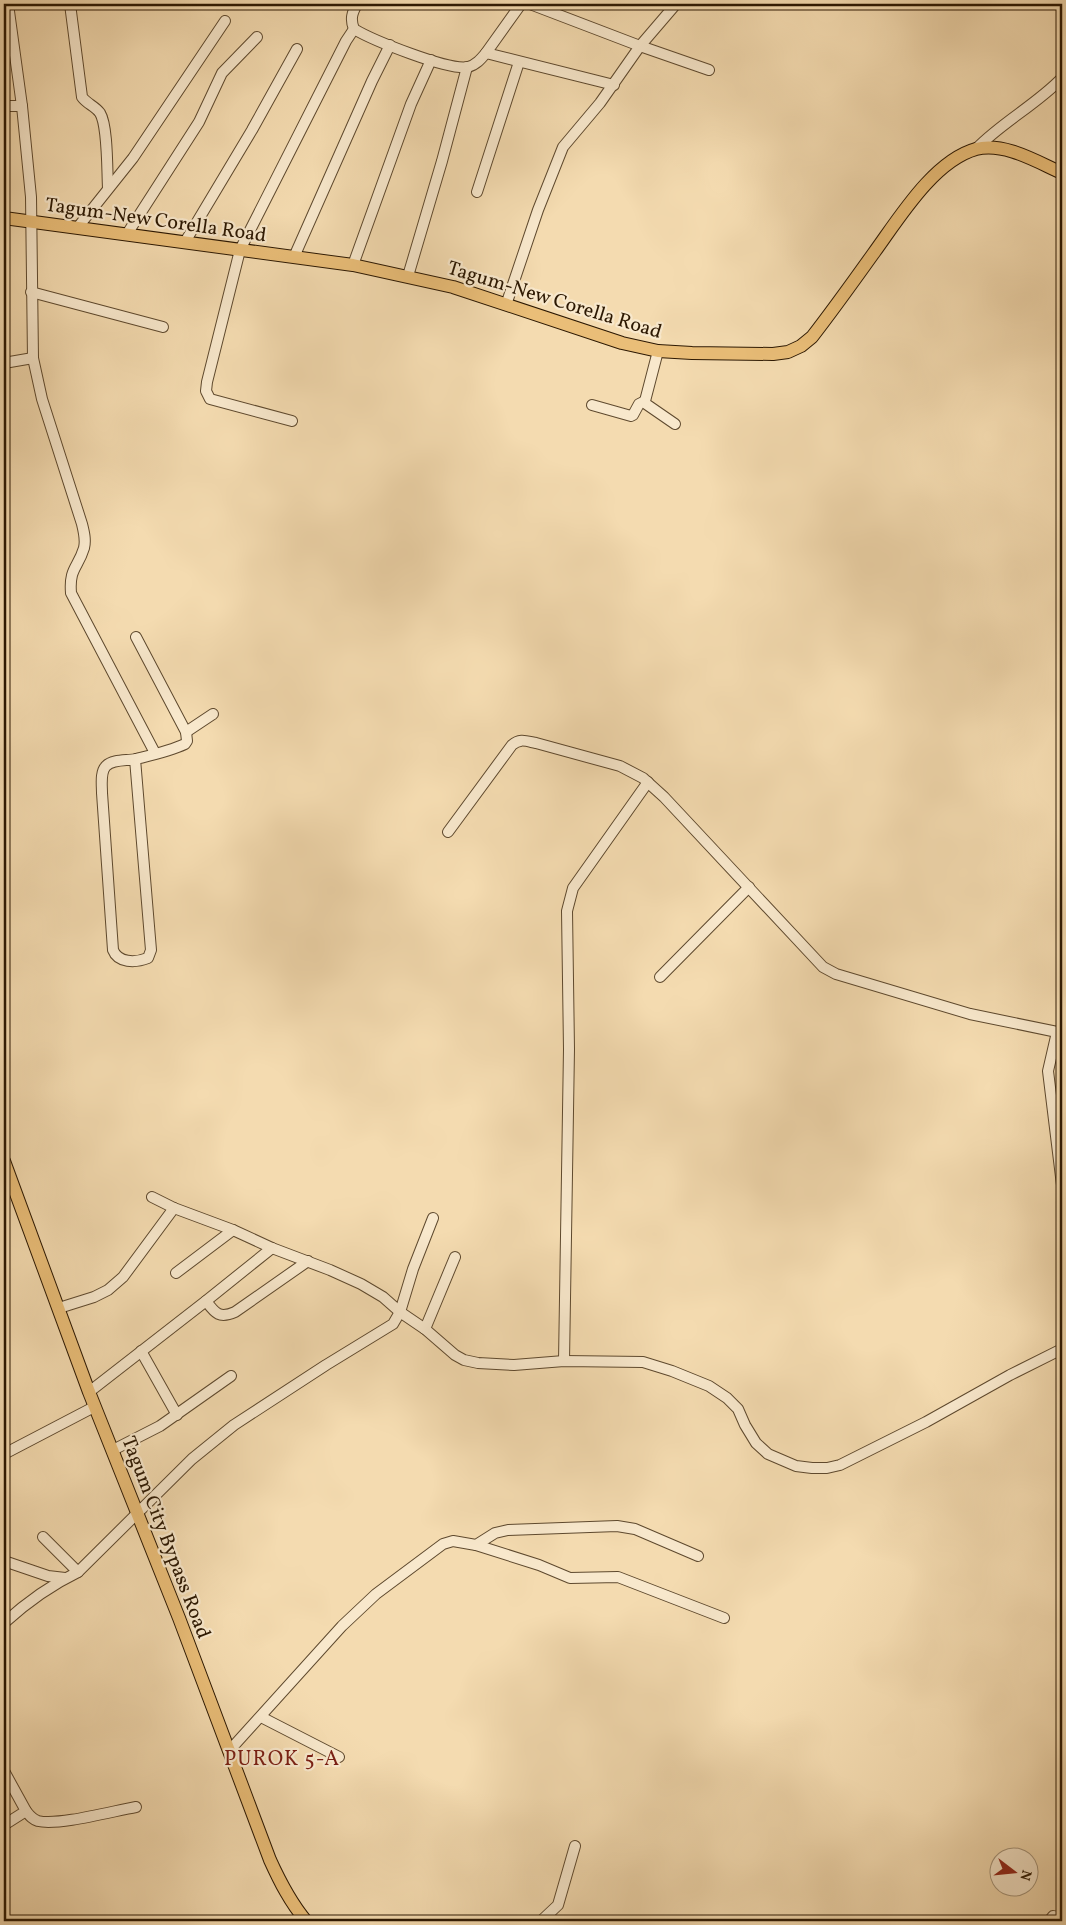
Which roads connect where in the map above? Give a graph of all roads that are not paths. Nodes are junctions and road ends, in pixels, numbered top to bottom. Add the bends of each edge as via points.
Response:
1 (8, 4) edge
2 (70, 4) edge
3 (357, 4) edge
4 (521, 4) edge
5 (530, 4) edge
6 (673, 5) edge
7 (225, 21) dead end
8 (354, 29) junction
9 (257, 37) dead end
10 (390, 45) junction
11 (640, 46) junction
12 (297, 49) dead end
13 (486, 53) junction
14 (431, 60) junction
15 (519, 62) junction
16 (467, 67) junction
17 (708, 70) dead end
18 (1062, 78) edge
19 (614, 85) junction
20 (4, 106) edge
21 (22, 106) junction
22 (976, 149) junction
23 (1062, 173) edge
24 (108, 188) junction
25 (477, 192) dead end
26 (4, 218) edge
27 (32, 221) junction
28 (78, 227) junction
29 (127, 234) junction
30 (185, 242) junction
31 (240, 250) junction
32 (294, 257) junction
33 (353, 265) junction
34 (408, 276) junction
35 (31, 292) junction
36 (506, 305) junction
37 (163, 327) dead end
38 (658, 351) junction
39 (33, 358) junction
40 (4, 363) edge
41 (645, 401) junction
42 (592, 405) dead end
43 (292, 420) dead end
44 (674, 424) dead end
45 (136, 637) dead end
46 (213, 714) dead end
47 (186, 732) junction
48 (155, 753) junction
49 (135, 759) junction
50 (648, 782) junction
51 (448, 832) dead end
52 (749, 887) junction
53 (660, 977) dead end
54 (1060, 1032) edge
55 (4, 1160) edge
56 (1062, 1185) edge
57 (152, 1197) dead end
58 (174, 1208) junction
59 (433, 1218) dead end
60 (234, 1230) junction
61 (272, 1248) junction
62 (455, 1257) dead end
63 (308, 1261) junction
64 (176, 1273) dead end
65 (206, 1301) junction
66 (59, 1308) junction
67 (400, 1312) junction
68 (426, 1329) junction
69 (1062, 1349) edge
70 (141, 1351) junction
71 (564, 1361) junction
72 (231, 1376) dead end
73 (88, 1392) junction
74 (94, 1407) junction
75 (177, 1415) junction
76 (113, 1450) junction
77 (4, 1454) edge
78 (137, 1514) junction
79 (44, 1536) dead end
80 (476, 1545) junction
81 (698, 1556) dead end
82 (4, 1561) edge
83 (78, 1572) junction
84 (65, 1578) junction
85 (724, 1618) dead end
86 (4, 1623) edge
87 (260, 1717) junction
88 (229, 1751) junction
89 (339, 1757) dead end
90 (4, 1771) edge
91 (136, 1807) dead end
92 (26, 1811) junction
93 (4, 1825) edge
94 (575, 1846) dead end
95 (1062, 1918) edge
96 (306, 1921) edge
97 (542, 1921) edge
98 (1049, 1921) edge

1 - 21 street
2 - 24 street via 82,97 98,110 104,126
3 - 8 street via 352,14
4 - 13 street
5 - 11 street
6 - 11 street
7 - 24 street
8 - 10 street
8 - 31 street
9 - 29 street via 222,73 199,122
10 - 14 street
10 - 32 street
11 - 17 street
11 - 19 street
12 - 30 street
13 - 15 street
13 - 16 street
14 - 16 street
14 - 33 street via 411,104
15 - 19 street
15 - 25 street
16 - 34 street
18 - 22 street
19 - 36 street via 563,147
20 - 21 street
21 - 27 street
22 - 23 main road, Tagum-New Corella Road via 1008,150
22 - 38 main road, Tagum-New Corella Road via 945,166 930,180 908,205 812,337 801,346 788,352 765,355
24 - 28 street
26 - 27 main road, Tagum-New Corella Road
27 - 28 main road, Tagum-New Corella Road
27 - 35 street
28 - 29 main road, Tagum-New Corella Road
29 - 30 main road, Tagum-New Corella Road
30 - 31 main road, Tagum-New Corella Road
31 - 32 main road, Tagum-New Corella Road
31 - 43 street via 207,382 207,396 217,402
32 - 33 main road, Tagum-New Corella Road
33 - 34 main road, Tagum-New Corella Road
34 - 36 main road, Tagum-New Corella Road
35 - 37 street
35 - 39 street
36 - 38 main road, Tagum-New Corella Road via 622,343
38 - 41 street
39 - 40 street
39 - 48 street via 42,399 82,524 84,546 70,579 71,593
41 - 42 street via 631,416
41 - 44 street
45 - 47 street
46 - 47 street
47 - 48 street via 185,744
48 - 49 street
49 - 49 street via 116,761 104,767 102,793 113,950 115,956 122,960 142,961 148,958 151,950
50 - 51 street via 620,766 520,740 512,745
50 - 52 street
50 - 71 street via 573,888 567,910 569,1058
52 - 53 street
52 - 54 street via 811,956 836,974 970,1014
54 - 56 street via 1048,1071
55 - 66 main road, Tagum City Bypass Road
57 - 58 street
58 - 60 street
58 - 66 street via 123,1277 94,1297
59 - 67 street
60 - 61 street
60 - 64 street
61 - 63 street
61 - 65 street
62 - 68 street
63 - 65 street via 227,1316 214,1311
63 - 67 street via 361,1284
65 - 70 street
66 - 73 main road, Tagum City Bypass Road
67 - 68 street
67 - 78 street via 389,1328 234,1425 192,1458
68 - 71 street via 455,1355 471,1361 514,1365
69 - 71 street via 926,1422 840,1465 827,1468 796,1466 768,1454 756,1443 738,1409 709,1386 643,1362
70 - 73 street
70 - 75 street
72 - 75 street
73 - 74 main road, Tagum City Bypass Road
74 - 76 main road, Tagum City Bypass Road
74 - 77 street
75 - 76 street
76 - 78 main road, Tagum City Bypass Road
78 - 83 street
78 - 88 main road, Tagum City Bypass Road
79 - 83 street
80 - 81 street via 495,1533 508,1530 617,1526 635,1529
80 - 85 street via 570,1578 618,1577
80 - 87 street via 453,1541 443,1544 376,1594 342,1626
82 - 84 street via 48,1576
83 - 84 street
84 - 86 street via 22,1606
87 - 88 street
87 - 89 street
88 - 96 main road, Tagum City Bypass Road via 279,1882
90 - 92 street
91 - 92 street via 44,1822 32,1818
92 - 93 street
94 - 97 street via 558,1905
95 - 98 street via 1053,1916

